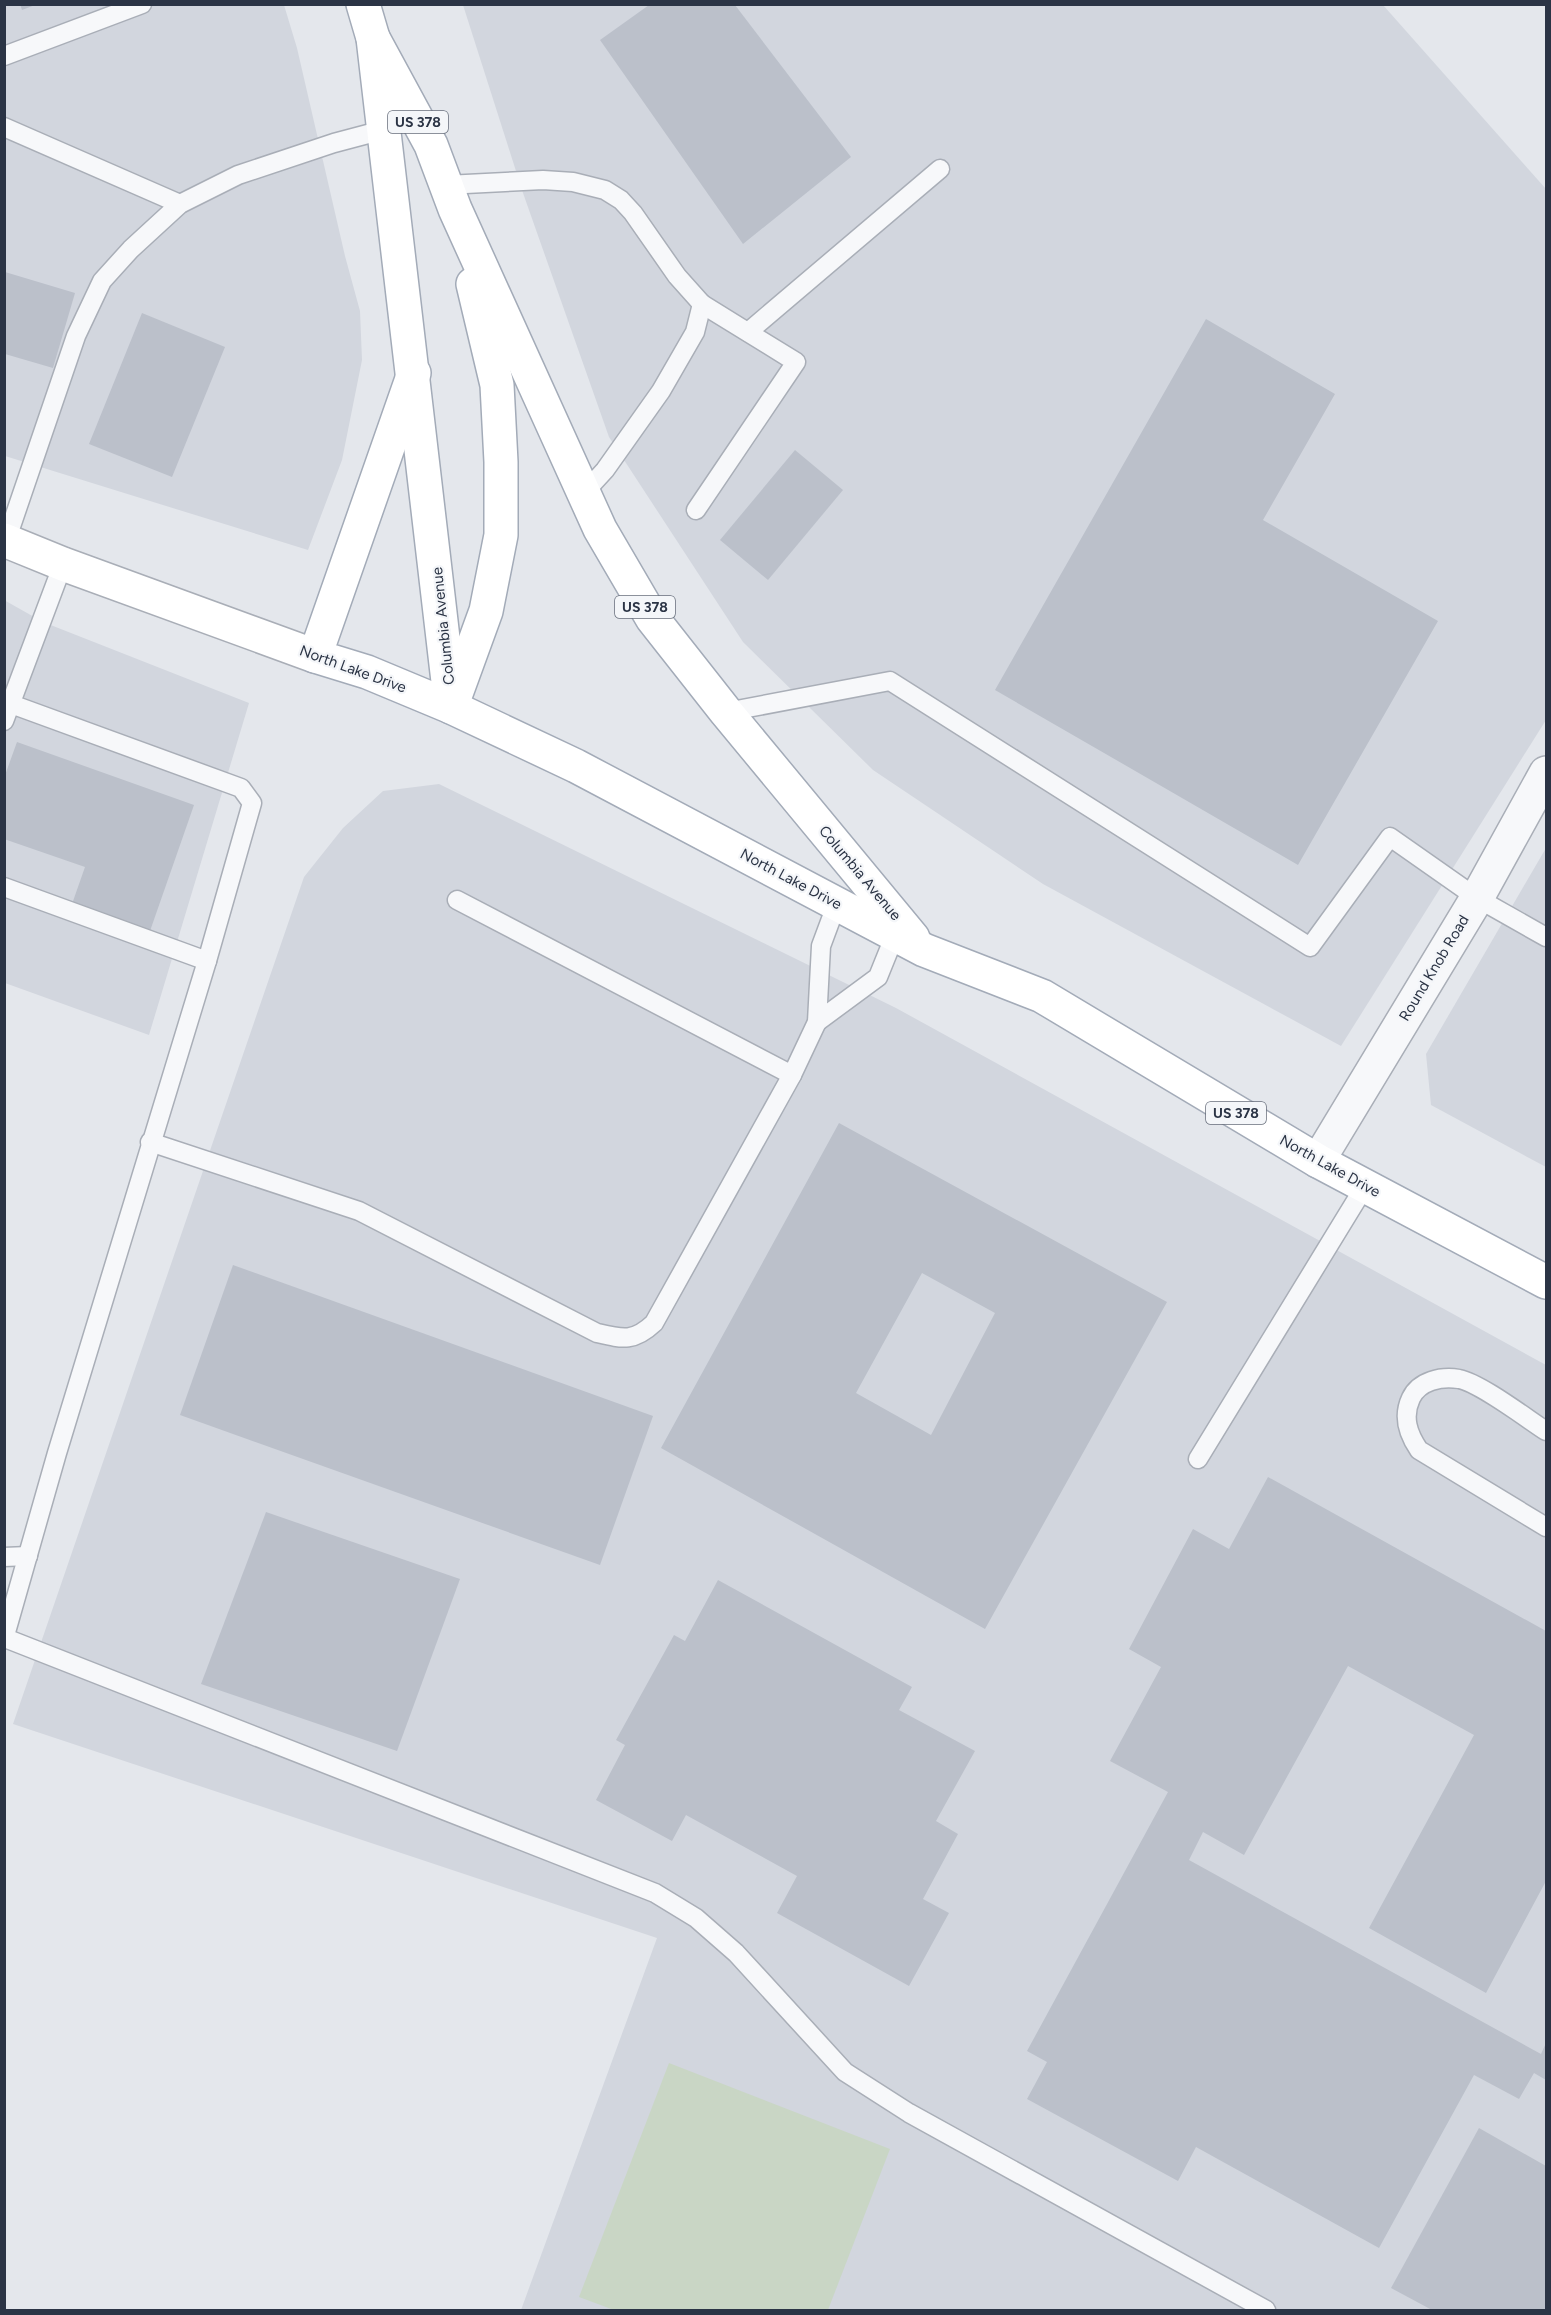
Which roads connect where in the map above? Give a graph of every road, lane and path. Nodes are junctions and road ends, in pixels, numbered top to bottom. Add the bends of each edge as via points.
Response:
1 (142, 4) edge
2 (363, 4) edge
3 (373, 38) junction
4 (4, 56) edge
5 (4, 127) edge
6 (383, 130) junction
7 (940, 169) dead end
8 (451, 197) junction
9 (180, 204) junction
10 (702, 304) junction
11 (748, 332) junction
12 (414, 373) junction
13 (583, 494) junction
14 (696, 510) dead end
15 (5, 540) edge
16 (63, 564) junction
17 (315, 656) junction
18 (452, 707) junction
19 (8, 712) edge
20 (726, 712) junction
21 (1546, 773) edge
22 (4, 887) edge
23 (1477, 898) junction
24 (457, 900) dead end
25 (837, 903) junction
26 (895, 935) junction
27 (1546, 937) edge
28 (924, 950) junction
29 (207, 961) junction
30 (816, 1022) junction
31 (792, 1075) junction
32 (150, 1142) junction
33 (1317, 1161) junction
34 (1365, 1186) junction
35 (1546, 1282) edge
36 (1546, 1431) edge
37 (1198, 1459) dead end
38 (1546, 1527) edge
39 (28, 1556) junction
40 (4, 1557) edge
41 (5, 1638) edge
42 (1266, 2310) edge

1 - 4 lane
2 - 3 main road, Columbia Avenue / US 378
3 - 6 main road, Columbia Avenue / US 378
3 - 8 main road, Columbia Avenue / US 378 via 431,145
5 - 9 lane
6 - 9 lane via 238,175
6 - 12 main road, Columbia Avenue / US 378
7 - 11 lane
8 - 10 lane via 543,180 605,190 633,213 677,276
8 - 13 main road, Columbia Avenue / US 378
8 - 18 main road, Columbia Avenue via 497,386 501,493 501,535 486,611
9 - 15 lane via 102,281 76,336
10 - 11 lane
10 - 13 lane via 695,332 661,391 612,462
11 - 14 lane via 796,363
12 - 17 main road
12 - 18 main road, Columbia Avenue / US 378
13 - 20 main road, Columbia Avenue / US 378 via 652,618
15 - 16 main road, North Lake Drive
16 - 17 main road, North Lake Drive
16 - 19 lane
17 - 18 main road, North Lake Drive / US 378
18 - 25 main road, North Lake Drive / US 378 via 576,766
19 - 29 lane via 241,788 252,803
20 - 23 lane via 890,681 1310,947 1389,837
20 - 28 main road, Columbia Avenue / US 378
21 - 23 street, Round Knob Road
22 - 29 lane
23 - 27 lane
23 - 33 street, Round Knob Road
24 - 31 lane
25 - 26 main road, North Lake Drive / US 378
25 - 30 lane via 821,946
26 - 28 main road, North Lake Drive / US 378
26 - 30 lane via 878,977
28 - 33 main road, North Lake Drive / US 378 via 1042,996
29 - 32 lane
30 - 31 lane
31 - 32 lane via 654,1323 641,1335 620,1338 597,1333 359,1211
32 - 39 lane
33 - 34 main road, North Lake Drive / US 378
34 - 35 main road, North Lake Drive / US 378
34 - 37 lane
36 - 38 lane via 1459,1379 1422,1384 1411,1398 1406,1415 1408,1434 1419,1450
39 - 40 lane
39 - 41 lane
41 - 42 lane via 655,1893 696,1918 736,1953 844,2072 909,2113

